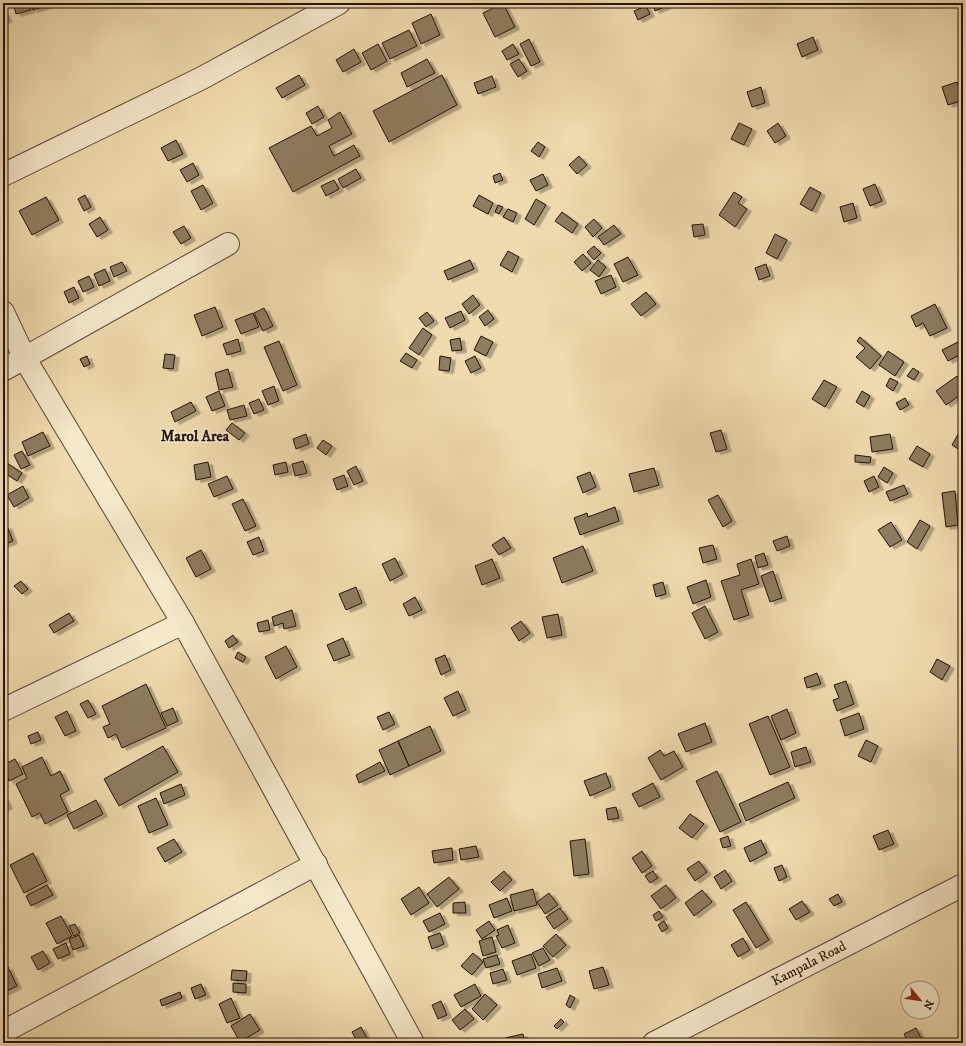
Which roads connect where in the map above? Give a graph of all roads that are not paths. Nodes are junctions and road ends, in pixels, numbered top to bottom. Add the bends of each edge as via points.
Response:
1 (339, 3) edge
2 (3, 175) edge
3 (228, 244) dead end
4 (3, 312) edge
5 (25, 359) junction
6 (3, 370) edge
7 (183, 623) junction
8 (3, 710) edge
9 (316, 864) junction
10 (963, 885) edge
11 (3, 1032) edge
12 (413, 1043) edge
13 (654, 1043) edge

1 - 2 street via 202,78
3 - 5 street
4 - 5 street
5 - 6 street
5 - 7 street
7 - 8 street
7 - 9 street
9 - 11 street
9 - 12 street
10 - 13 street, Kampala Road

